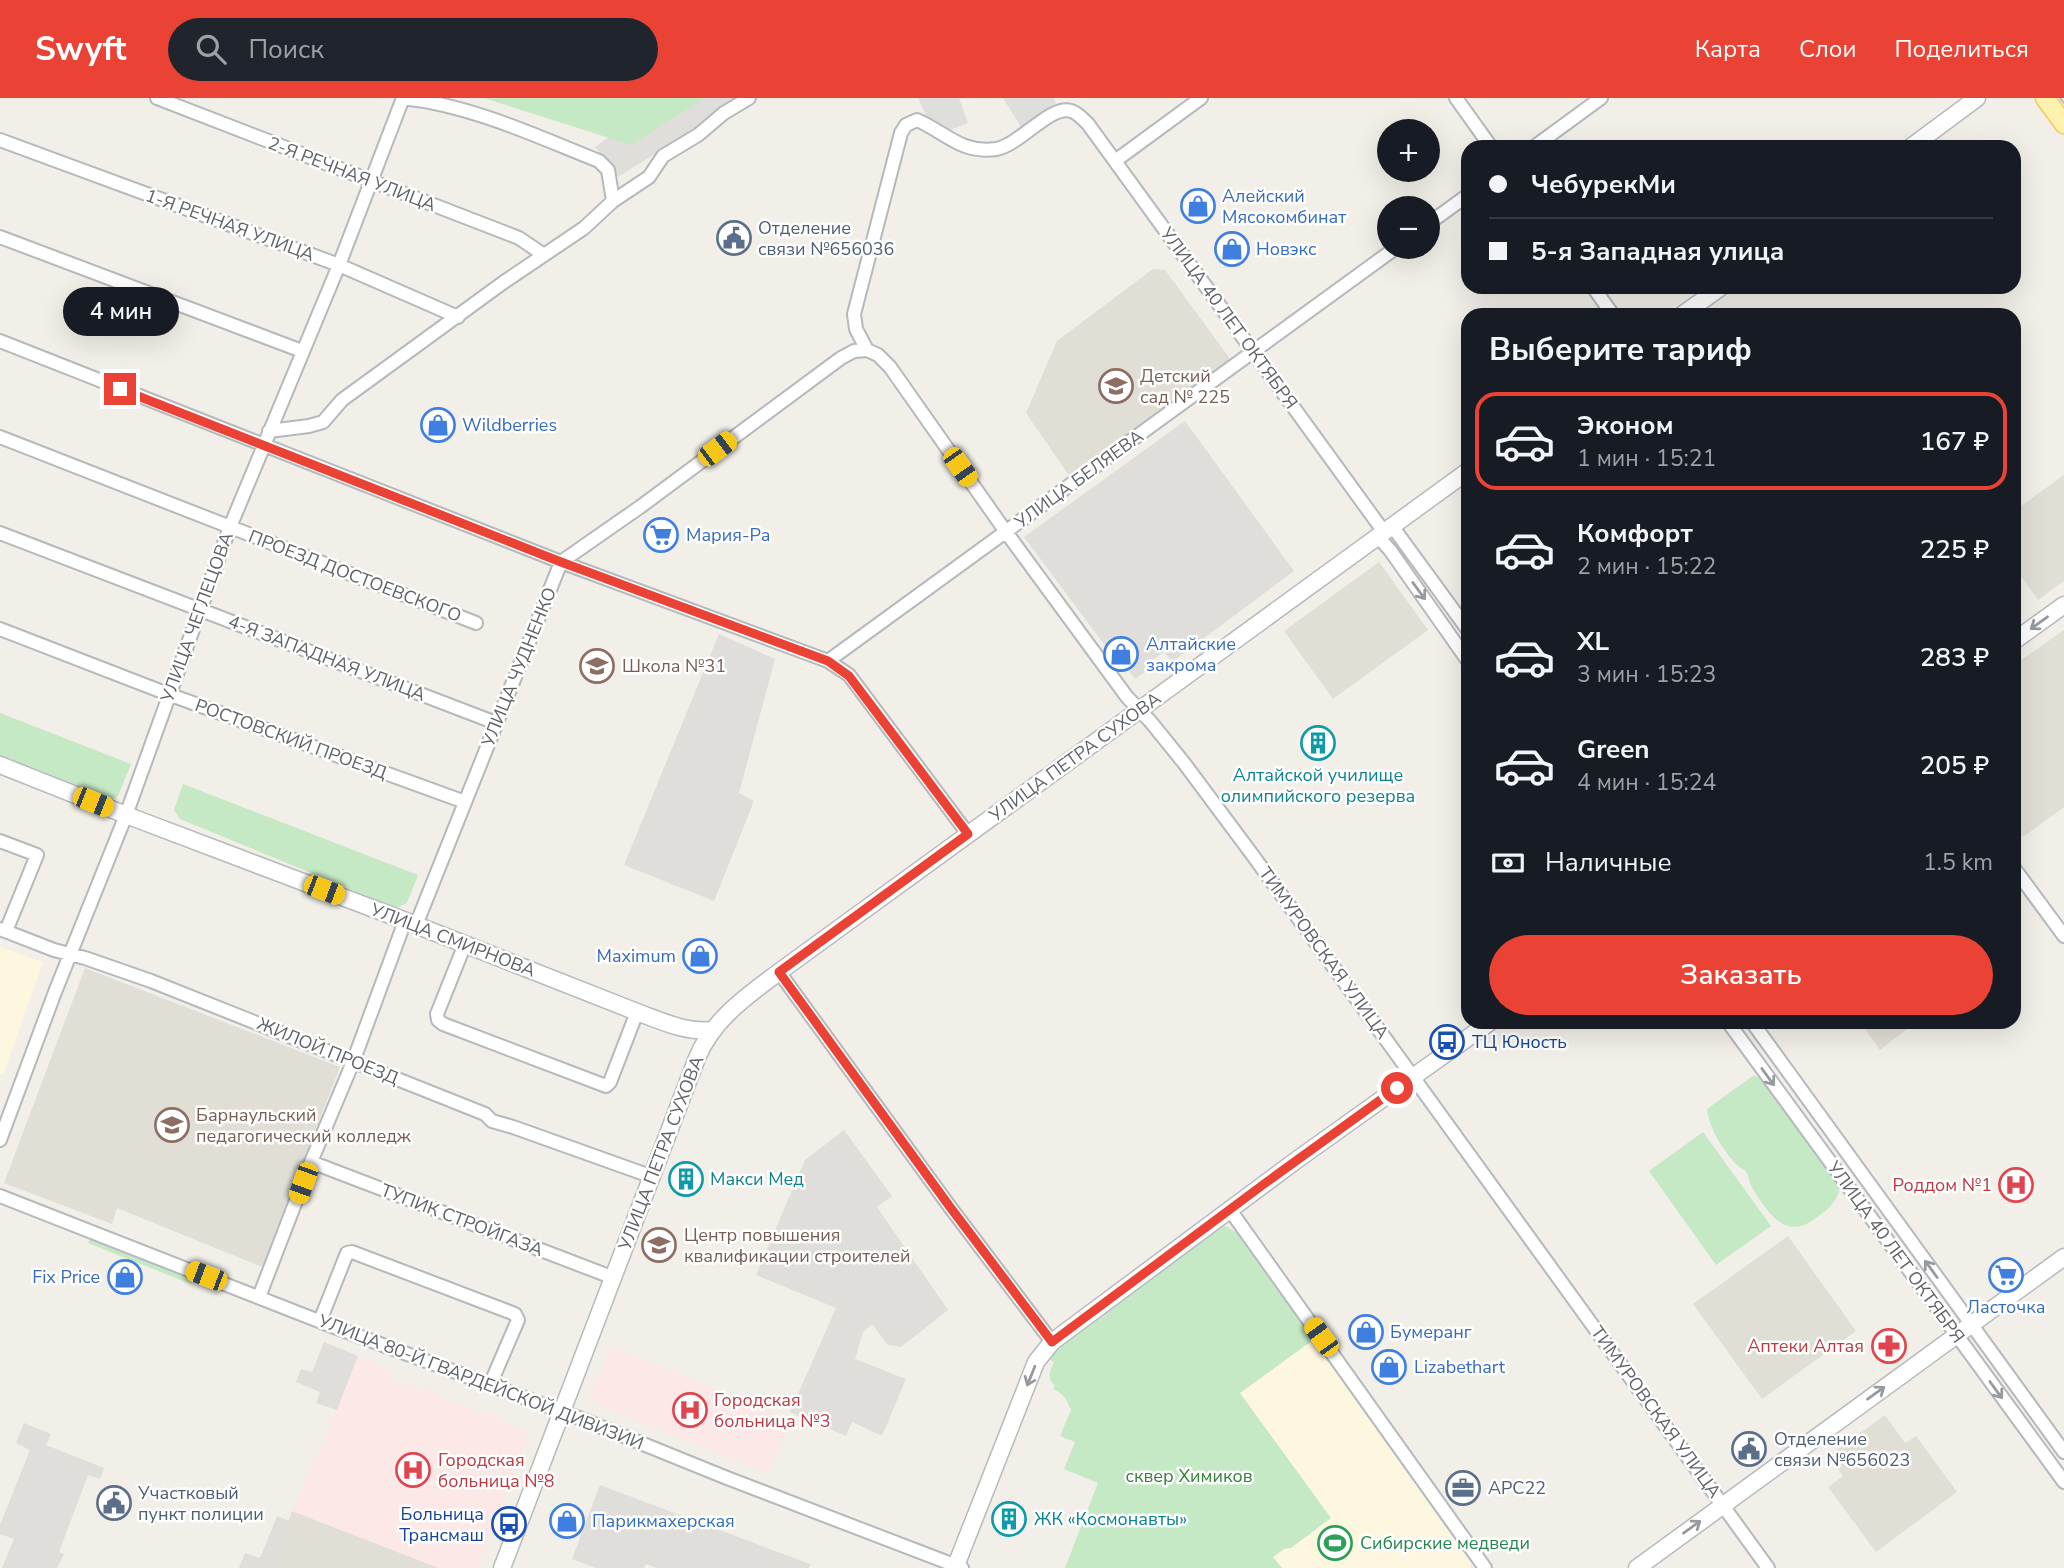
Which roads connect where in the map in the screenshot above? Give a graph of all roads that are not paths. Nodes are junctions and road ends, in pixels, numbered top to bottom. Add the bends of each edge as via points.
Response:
1 (157, 98) edge
2 (403, 98) edge
3 (749, 98) edge
4 (1201, 98) edge
5 (1456, 98) edge
6 (1601, 98) edge
7 (1978, 98) edge
8 (2045, 98) edge
9 (2064, 124) edge
10 (0, 140) edge
11 (1486, 140) edge
12 (1544, 140) edge
13 (1921, 140) edge
14 (1115, 161) junction
15 (370, 181) junction
16 (1461, 200) edge
17 (613, 201) junction
18 (1440, 215) edge
19 (0, 237) edge
20 (544, 255) junction
21 (1380, 259) edge
22 (338, 265) junction
23 (1711, 294) edge
24 (1692, 308) edge
25 (458, 317) junction
26 (0, 341) edge
27 (867, 350) junction
28 (1254, 351) junction
29 (302, 352) junction
30 (269, 431) junction
31 (0, 437) edge
32 (264, 446) junction
33 (1461, 476) edge
34 (230, 527) junction
35 (1006, 532) junction
36 (1385, 532) junction
37 (0, 533) edge
38 (561, 562) junction
39 (2064, 605) edge
40 (200, 610) junction
41 (1461, 622) edge
42 (476, 623) dead end
43 (0, 629) edge
44 (2021, 636) edge
45 (1461, 650) edge
46 (828, 661) junction
47 (168, 694) junction
48 (1139, 711) junction
49 (496, 723) junction
50 (0, 765) edge
51 (465, 802) junction
52 (126, 815) junction
53 (968, 834) junction
54 (0, 841) edge
55 (2021, 878) edge
56 (410, 923) junction
57 (3, 930) edge
58 (2064, 936) edge
59 (465, 944) junction
60 (70, 955) junction
61 (779, 972) junction
62 (637, 1012) junction
63 (1480, 1029) edge
64 (1733, 1029) edge
65 (1757, 1029) edge
66 (713, 1030) junction
67 (352, 1062) junction
68 (1413, 1077) junction
69 (0, 1140) edge
70 (311, 1162) junction
71 (653, 1177) junction
72 (0, 1196) edge
73 (1230, 1210) junction
74 (2064, 1257) edge
75 (614, 1278) junction
76 (259, 1297) junction
77 (320, 1321) junction
78 (1972, 1324) junction
79 (1956, 1334) junction
80 (1052, 1342) junction
81 (490, 1385) junction
82 (562, 1412) junction
83 (2064, 1452) edge
84 (2064, 1482) edge
85 (1723, 1505) junction
86 (958, 1567) edge
87 (502, 1568) edge
88 (1485, 1568) edge
89 (1637, 1568) edge
90 (1769, 1568) edge

1 - 15 street, 2-Я РЕЧНАЯ УЛИЦА
2 - 15 street, УЛИЦА ЧЕГЛЕЦОВА
2 - 17 street via 489,117 599,161 608,170
3 - 17 street via 663,156 649,177
4 - 14 street
5 - 11 street
6 - 12 street
7 - 13 street
8 - 9 main road
10 - 22 street, 1-Я РЕЧНАЯ УЛИЦА
14 - 27 street, УЛИЦА 40 ЛЕТ ОКТЯБРЯ via 1079,114 1069,110 1059,110 1011,144 996,149 951,141 917,120 906,125 854,314
14 - 28 street, УЛИЦА 40 ЛЕТ ОКТЯБРЯ
15 - 20 street, 2-Я РЕЧНАЯ УЛИЦА via 519,237
15 - 22 street, УЛИЦА ЧЕГЛЕЦОВА
16 - 18 street
17 - 20 street
19 - 29 street
20 - 25 street
21 - 28 street, УЛИЦА БЕЛЯЕВА
22 - 25 street, 1-Я РЕЧНАЯ УЛИЦА
22 - 29 street, УЛИЦА ЧЕГЛЕЦОВА
23 - 24 street
25 - 30 street via 342,400 323,422
26 - 32 street
27 - 35 street, ТИМУРОВСКАЯ УЛИЦА via 890,367
27 - 38 street via 841,358
28 - 35 street, УЛИЦА БЕЛЯЕВА
28 - 36 street, УЛИЦА 40 ЛЕТ ОКТЯБРЯ
29 - 30 street, УЛИЦА ЧЕГЛЕЦОВА
30 - 32 street, УЛИЦА ЧЕГЛЕЦОВА
31 - 34 street, ПРОЕЗД ДОСТОЕВСКОГО
32 - 34 street, УЛИЦА ЧЕГЛЕЦОВА
32 - 38 street
33 - 36 street, УЛИЦА ПЕТРА СУХОВА
34 - 40 street, УЛИЦА ЧЕГЛЕЦОВА
34 - 42 street, ПРОЕЗД ДОСТОЕВСКОГО
35 - 46 street, УЛИЦА БЕЛЯЕВА
35 - 48 street, ТИМУРОВСКАЯ УЛИЦА
36 - 41 street, УЛИЦА 40 ЛЕТ ОКТЯБРЯ
36 -> 45 street, УЛИЦА 40 ЛЕТ ОКТЯБРЯ via 1390,551
36 - 48 street, УЛИЦА ПЕТРА СУХОВА
37 - 40 street, 4-Я ЗАПАДНАЯ УЛИЦА
38 - 46 street
38 - 49 street, УЛИЦА ЧУДНЕНКО
39 -> 44 street
40 - 47 street, УЛИЦА ЧЕГЛЕЦОВА
40 - 49 street, 4-Я ЗАПАДНАЯ УЛИЦА
43 - 47 street, РОСТОВСКИЙ ПРОЕЗД
46 - 53 street via 849,676
47 - 51 street, РОСТОВСКИЙ ПРОЕЗД
47 - 52 street, УЛИЦА ЧЕГЛЕЦОВА
48 - 53 street, УЛИЦА ПЕТРА СУХОВА
48 - 68 street, ТИМУРОВСКАЯ УЛИЦА via 1207,794
49 - 51 street, УЛИЦА ЧУДНЕНКО
50 - 52 street, УЛИЦА СМИРНОВА
51 - 56 street, УЛИЦА ЧУДНЕНКО
52 - 56 street, УЛИЦА СМИРНОВА
52 - 60 street, УЛИЦА ЧЕГЛЕЦОВА
53 - 61 street, УЛИЦА ПЕТРА СУХОВА
54 - 57 street via 37,855
55 - 58 street
56 - 59 street, УЛИЦА СМИРНОВА
56 - 67 street, УЛИЦА ЧУДНЕНКО
57 - 60 street, ЖИЛОЙ ПРОЕЗД
59 - 62 street, УЛИЦА СМИРНОВА
59 - 62 street via 438,1014 443,1024 606,1086
60 - 67 street, ЖИЛОЙ ПРОЕЗД via 152,981
60 - 69 street, УЛИЦА ЧЕГЛЕЦОВА
61 - 66 street, УЛИЦА ПЕТРА СУХОВА
61 - 80 street
62 - 66 street, УЛИЦА СМИРНОВА via 674,1026
63 - 68 street
64 -> 79 street, УЛИЦА 40 ЛЕТ ОКТЯБРЯ
78 -> 65 street, УЛИЦА 40 ЛЕТ ОКТЯБРЯ
66 - 71 street, УЛИЦА ПЕТРА СУХОВА via 701,1049
67 - 70 street, УЛИЦА ЧУДНЕНКО
67 - 71 street, ЖИЛОЙ ПРОЕЗД via 485,1114 502,1125
68 - 73 street
68 - 85 street, ТИМУРОВСКАЯ УЛИЦА
70 - 75 street, ТУПИК СТРОЙГАЗА
70 - 76 street, УЛИЦА ЧУДНЕНКО
71 - 75 street, УЛИЦА ПЕТРА СУХОВА
72 - 76 street, УЛИЦА 80-Й ГВАРДЕЙСКОЙ ДИВИЗИИ
73 - 80 street
73 - 88 street
74 - 78 street
75 - 82 street, УЛИЦА ПЕТРА СУХОВА
76 - 77 street, УЛИЦА 80-Й ГВАРДЕЙСКОЙ ДИВИЗИИ
77 - 81 street, УЛИЦА 80-Й ГВАРДЕЙСКОЙ ДИВИЗИИ
77 - 81 street via 347,1254 377,1261 515,1314 518,1320
78 - 79 street
78 - 83 street, УЛИЦА 40 ЛЕТ ОКТЯБРЯ
79 -> 84 street, УЛИЦА 40 ЛЕТ ОКТЯБРЯ
85 -> 79 street
80 -> 86 street via 1037,1362
81 - 82 street, УЛИЦА 80-Й ГВАРДЕЙСКОЙ ДИВИЗИИ
82 - 86 street, УЛИЦА 80-Й ГВАРДЕЙСКОЙ ДИВИЗИИ
82 - 87 street, УЛИЦА ПЕТРА СУХОВА
89 -> 85 street
85 - 90 street, ТИМУРОВСКАЯ УЛИЦА

